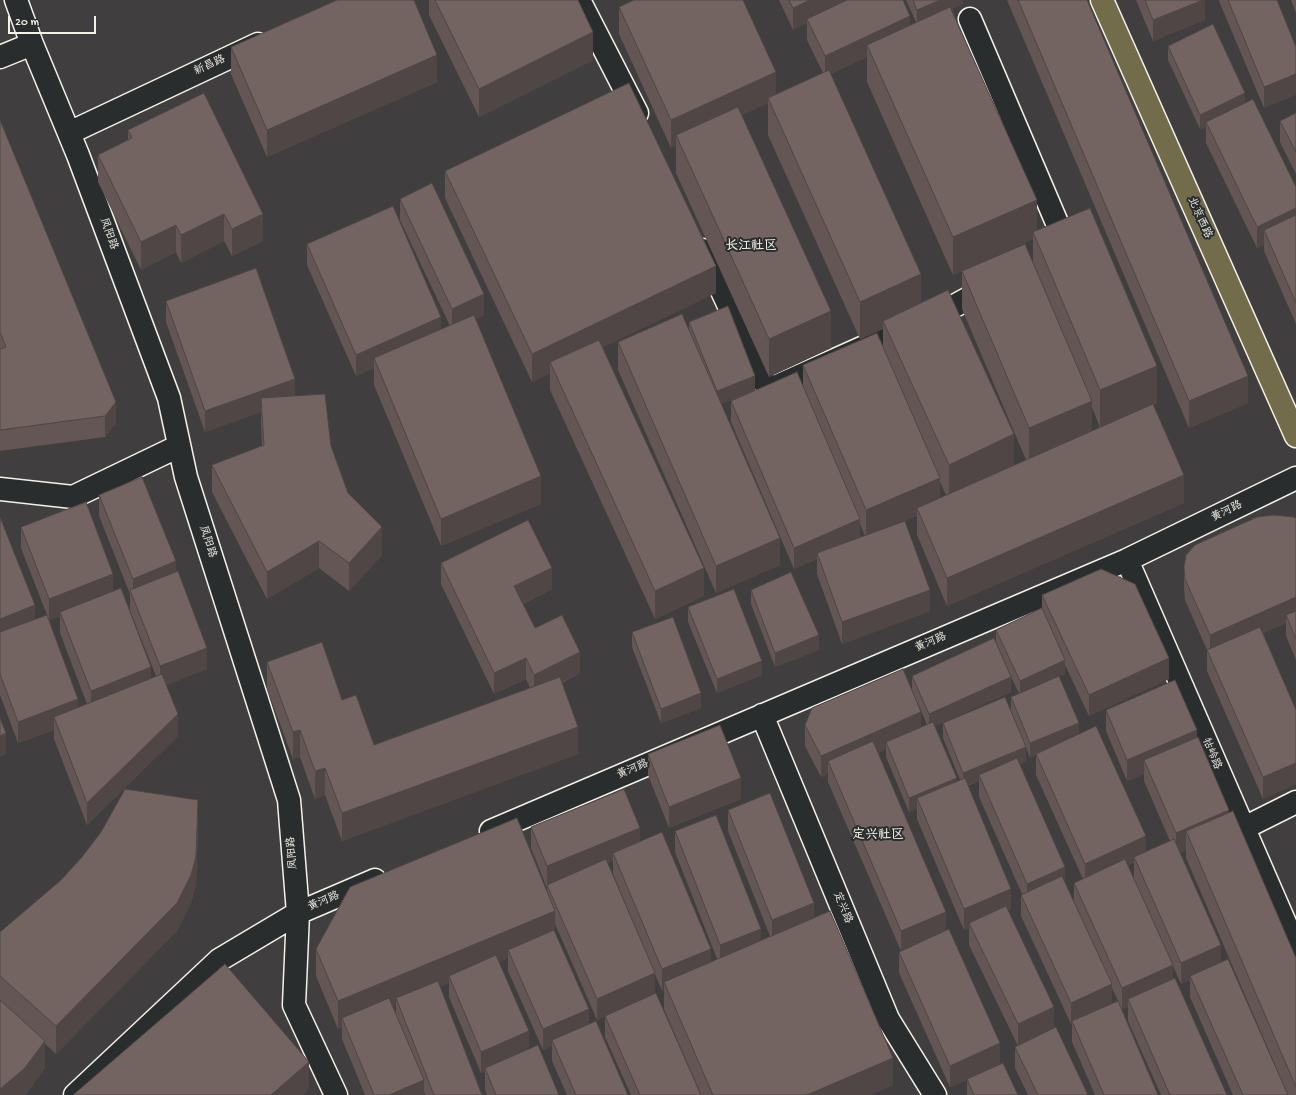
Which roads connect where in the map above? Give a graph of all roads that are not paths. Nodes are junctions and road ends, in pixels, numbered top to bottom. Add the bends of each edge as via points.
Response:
1 (16, 0) edge
2 (579, 0) edge
3 (1102, 0) edge
4 (970, 19) dead end
5 (273, 37) edge
6 (32, 44) junction
7 (0, 57) edge
8 (645, 129) edge
9 (69, 133) junction
10 (695, 234) edge
11 (1045, 255) edge
12 (1004, 278) edge
13 (1296, 436) edge
14 (179, 446) junction
15 (1296, 478) edge
16 (0, 490) edge
17 (1127, 560) junction
18 (762, 715) junction
19 (1296, 802) edge
20 (1244, 828) junction
21 (475, 838) edge
22 (394, 872) edge
23 (298, 913) junction
24 (1296, 948) edge
25 (75, 1095) edge
26 (336, 1095) edge
27 (935, 1095) edge

1 - 6 street, 凤阳路
2 - 8 street
3 - 13 main road, 北京西路
4 - 11 street via 1066,244
5 - 9 street, 新昌路
6 - 7 street
6 - 9 street, 凤阳路
9 - 14 street, 凤阳路 via 169,398
10 - 12 street via 768,390 949,309
14 - 16 street via 72,497
14 - 23 street, 凤阳路 via 186,477 289,800
15 - 17 street, 黄河路
17 - 18 street, 黄河路
17 - 20 street, 牯岭路
18 - 21 street, 黄河路
18 - 27 street, 定兴路 via 888,1019
19 - 20 street
20 - 24 street, 牯岭路
22 - 23 street, 黄河路
23 - 25 street, 黄河路 via 219,960
23 - 26 street, 凤阳路 via 294,1005

